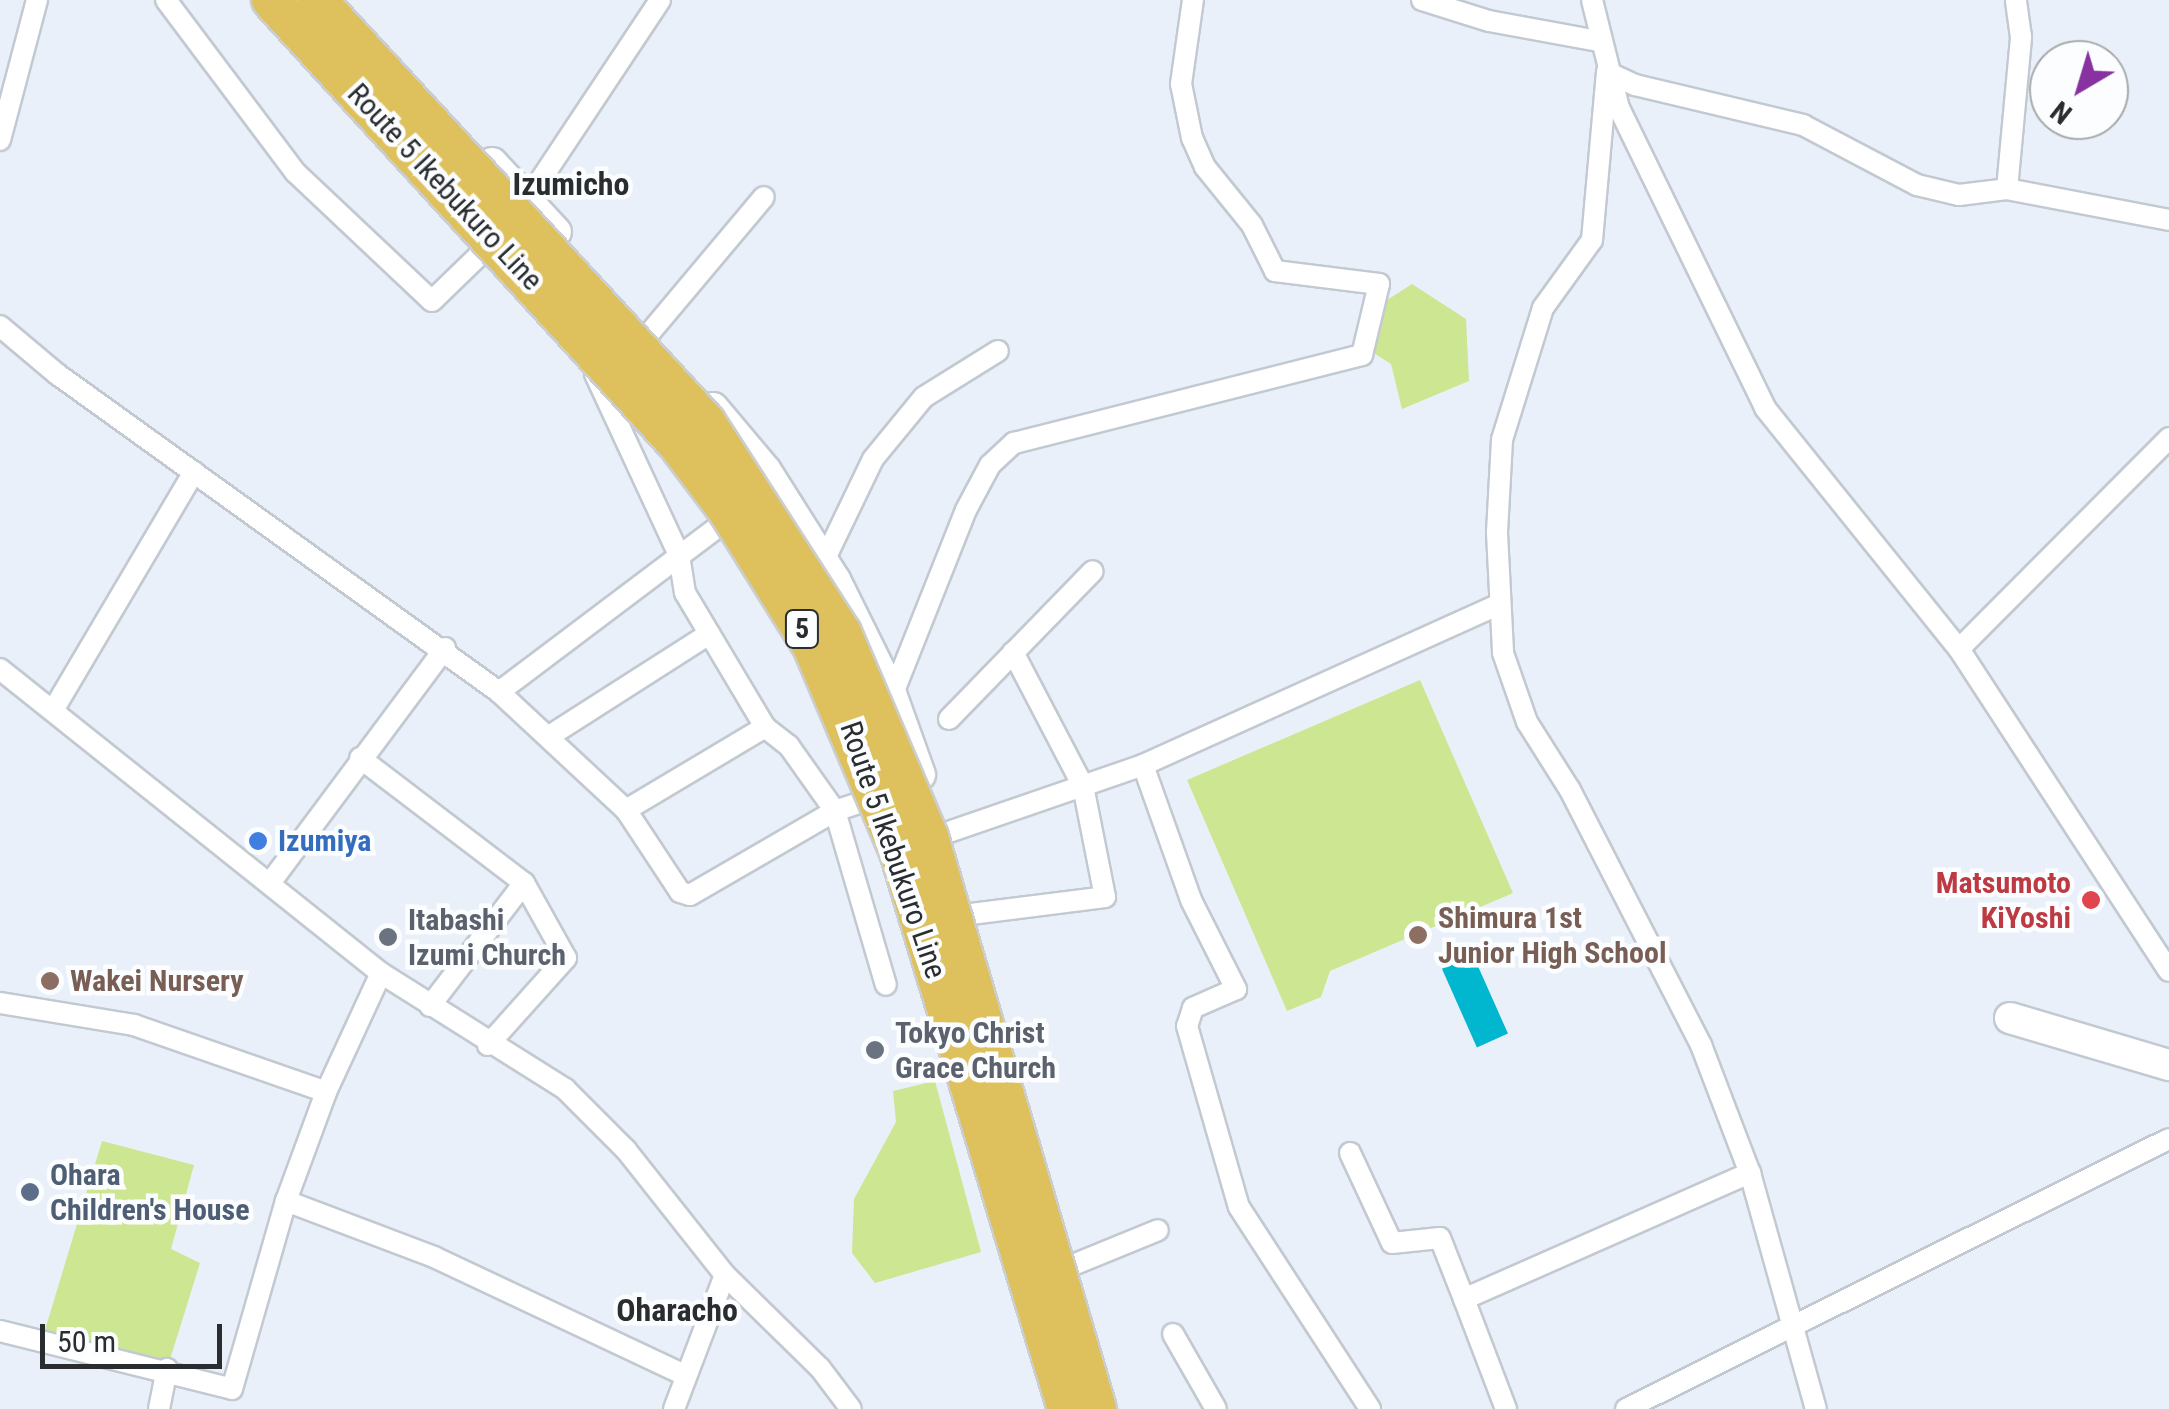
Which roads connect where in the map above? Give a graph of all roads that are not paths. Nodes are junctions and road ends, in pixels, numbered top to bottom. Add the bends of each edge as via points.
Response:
1 (38, 0) edge
2 (166, 0) edge
3 (251, 0) edge
4 (271, 0) edge
5 (317, 0) edge
6 (340, 0) edge
7 (660, 0) edge
8 (1193, 0) edge
9 (1422, 0) edge
10 (1592, 0) edge
11 (2016, 0) edge
12 (1598, 41) junction
13 (1607, 72) junction
14 (0, 140) edge
15 (2007, 189) junction
16 (764, 197) dead end
17 (528, 200) junction
18 (2169, 220) edge
19 (482, 249) junction
20 (0, 326) edge
21 (648, 335) junction
22 (998, 351) dead end
23 (595, 374) junction
24 (2169, 438) edge
25 (194, 472) junction
26 (722, 524) junction
27 (679, 555) junction
28 (823, 563) junction
29 (1093, 571) dead end
30 (1498, 605) junction
31 (708, 634) junction
32 (445, 648) junction
33 (1959, 649) junction
34 (1014, 652) junction
35 (0, 668) edge
36 (500, 692) junction
37 (892, 696) junction
38 (56, 707) junction
39 (948, 718) dead end
40 (765, 727) junction
41 (552, 735) junction
42 (360, 758) junction
43 (1143, 764) junction
44 (1084, 786) junction
45 (865, 801) junction
46 (626, 810) junction
47 (835, 811) junction
48 (940, 836) junction
49 (270, 883) junction
50 (524, 883) junction
51 (963, 915) junction
52 (2169, 971) edge
53 (381, 974) junction
54 (886, 985) dead end
55 (0, 1003) edge
56 (430, 1006) junction
57 (2010, 1018) dead end
58 (488, 1045) junction
59 (2169, 1065) edge
60 (326, 1092) junction
61 (2169, 1139) edge
62 (1350, 1153) dead end
63 (1750, 1173) junction
64 (286, 1201) junction
65 (1158, 1230) dead end
66 (1068, 1267) junction
67 (724, 1275) junction
68 (1464, 1299) junction
69 (1794, 1327) junction
70 (0, 1331) edge
71 (1173, 1334) dead end
72 (167, 1369) junction
73 (685, 1375) junction
74 (159, 1409) edge
75 (674, 1409) edge
76 (851, 1409) edge
77 (1053, 1409) edge
78 (1067, 1409) edge
79 (1097, 1409) edge
80 (1109, 1409) edge
81 (1216, 1409) edge
82 (1370, 1409) edge
83 (1506, 1409) edge
84 (1626, 1409) edge
85 (1816, 1409) edge

1 - 14 street
2 - 19 street via 295,172 432,300
3 - 19 street
4 - 78 highway, Route 5 Ikebukuro Line / 5, bridge via 678,445 728,510 812,646 900,852
5 - 79 highway, Route 5 Ikebukuro Line / 5, bridge via 706,422 756,490 842,633 929,837
6 - 17 street
7 - 17 street
8 - 37 street via 1182,84 1196,148 1252,224 1275,271 1379,284 1362,355 1014,443 990,465 966,510
9 - 12 street
10 - 12 street
11 - 15 street via 2020,37
12 - 13 street
13 - 15 street via 1634,85 1803,125 1917,185 1959,195
13 - 30 street via 1592,240 1544,308 1502,440
13 - 33 street via 1765,408
15 - 18 street
16 - 21 street
17 - 19 street via 509,228
17 - 21 street
19 - 23 street
20 - 25 street
21 - 28 street via 766,472
22 - 28 street via 924,397 873,459
23 - 26 street
23 - 27 street
24 - 33 street
25 - 32 street
25 - 38 street
26 - 27 street
26 - 45 street via 791,630
27 - 31 street via 684,593
27 - 36 street
28 - 37 street
29 - 34 street
30 - 43 street
30 - 63 street via 1503,654 1528,722 1692,1028
31 - 40 street
31 - 41 street
32 - 36 street
32 - 42 street
33 - 52 street
34 - 39 street
34 - 44 street
35 - 38 street
36 - 41 street
37 - 48 street
38 - 49 street
40 - 46 street
40 - 47 street via 789,746
41 - 46 street
42 - 49 street
42 - 50 street
43 - 44 street
43 - 82 street via 1191,900 1236,990 1193,1008 1187,1026 1239,1208
44 - 48 street
44 - 51 street via 1104,898
45 - 47 street
45 - 77 street via 910,922
46 - 47 street via 680,892 690,895
47 - 54 street
48 - 51 street
49 - 53 street
50 - 56 street
50 - 58 street via 566,958
51 - 66 street
53 - 56 street
53 - 60 street
55 - 60 street via 134,1025
56 - 58 street
57 - 59 street
58 - 67 street via 565,1089 626,1150
60 - 64 street
61 - 69 street
62 - 68 street via 1392,1243 1440,1238
63 - 68 street
63 - 69 street
64 - 72 street via 232,1388
64 - 73 street via 434,1257
65 - 66 street
66 - 80 street
67 - 73 street
67 - 76 street via 820,1368
68 - 83 street
69 - 84 street
69 - 85 street
70 - 72 street
71 - 81 street
72 - 74 street
73 - 75 street

